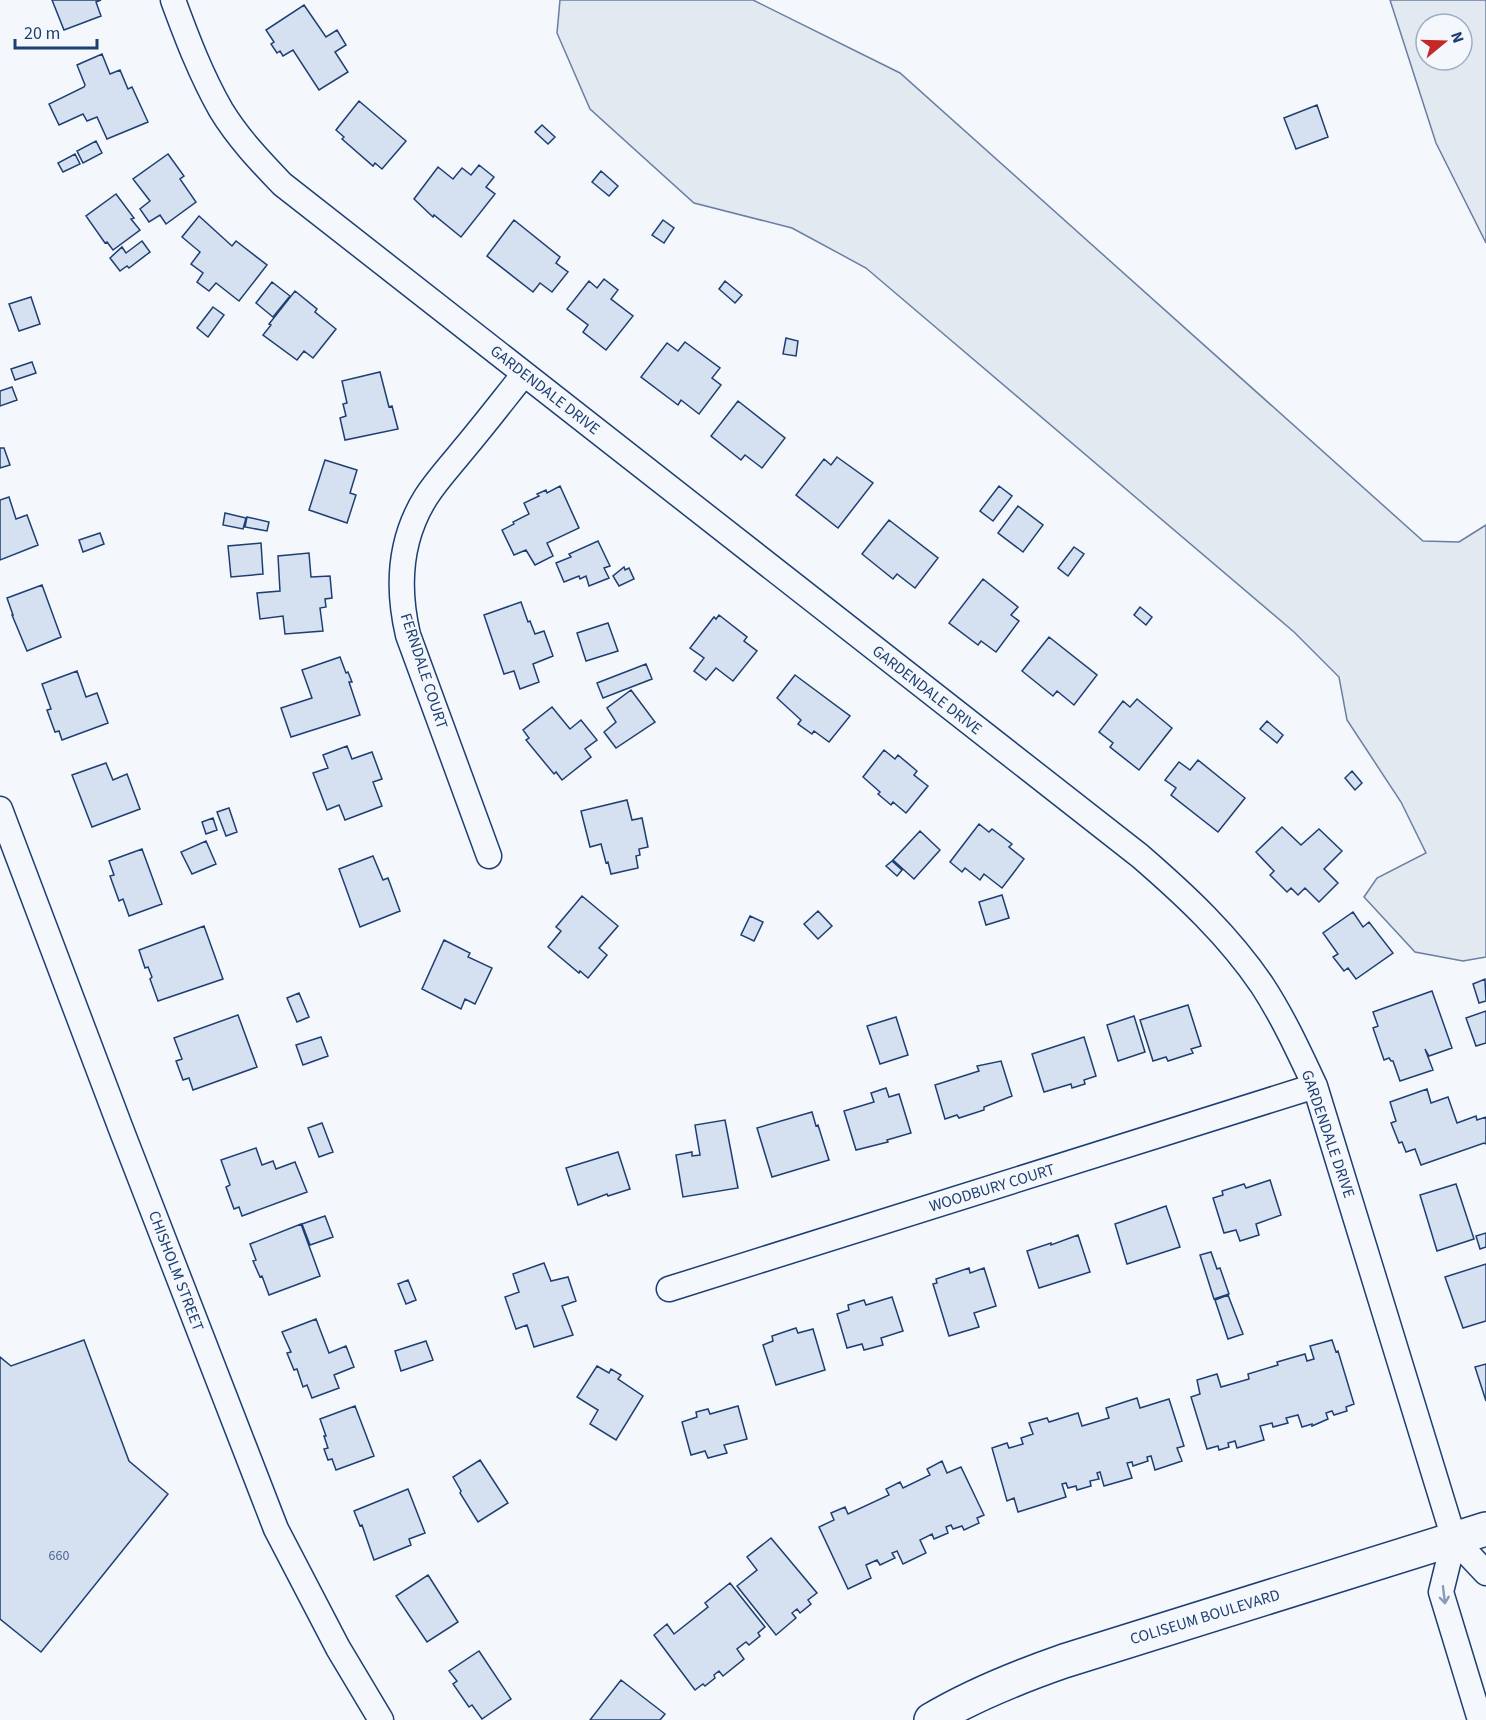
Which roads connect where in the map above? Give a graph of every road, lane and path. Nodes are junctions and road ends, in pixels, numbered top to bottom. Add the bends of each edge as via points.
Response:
1 (174, 0) edge
2 (524, 374) junction
3 (0, 809) edge
4 (489, 856) dead end
5 (1315, 1086) junction
6 (669, 1289) dead end
7 (1486, 1529) edge
8 (1455, 1539) junction
9 (1486, 1573) edge
10 (381, 1720) edge
11 (931, 1720) edge
12 (1480, 1720) edge

1 - 2 street, GARDENDALE DRIVE via 206,83 260,162 306,204
2 - 4 street, FERNDALE COURT via 426,497 411,528 402,563 401,596 408,635
2 - 5 street, GARDENDALE DRIVE via 1187,896 1261,985
3 - 10 street, CHISHOLM STREET via 276,1529
5 - 6 street, WOODBURY COURT
5 - 8 street, GARDENDALE DRIVE
7 - 8 main road, COLISEUM BOULEVARD
8 - 9 street
8 - 11 main road, COLISEUM BOULEVARD via 1020,1676
8 -> 12 street via 1441,1592

